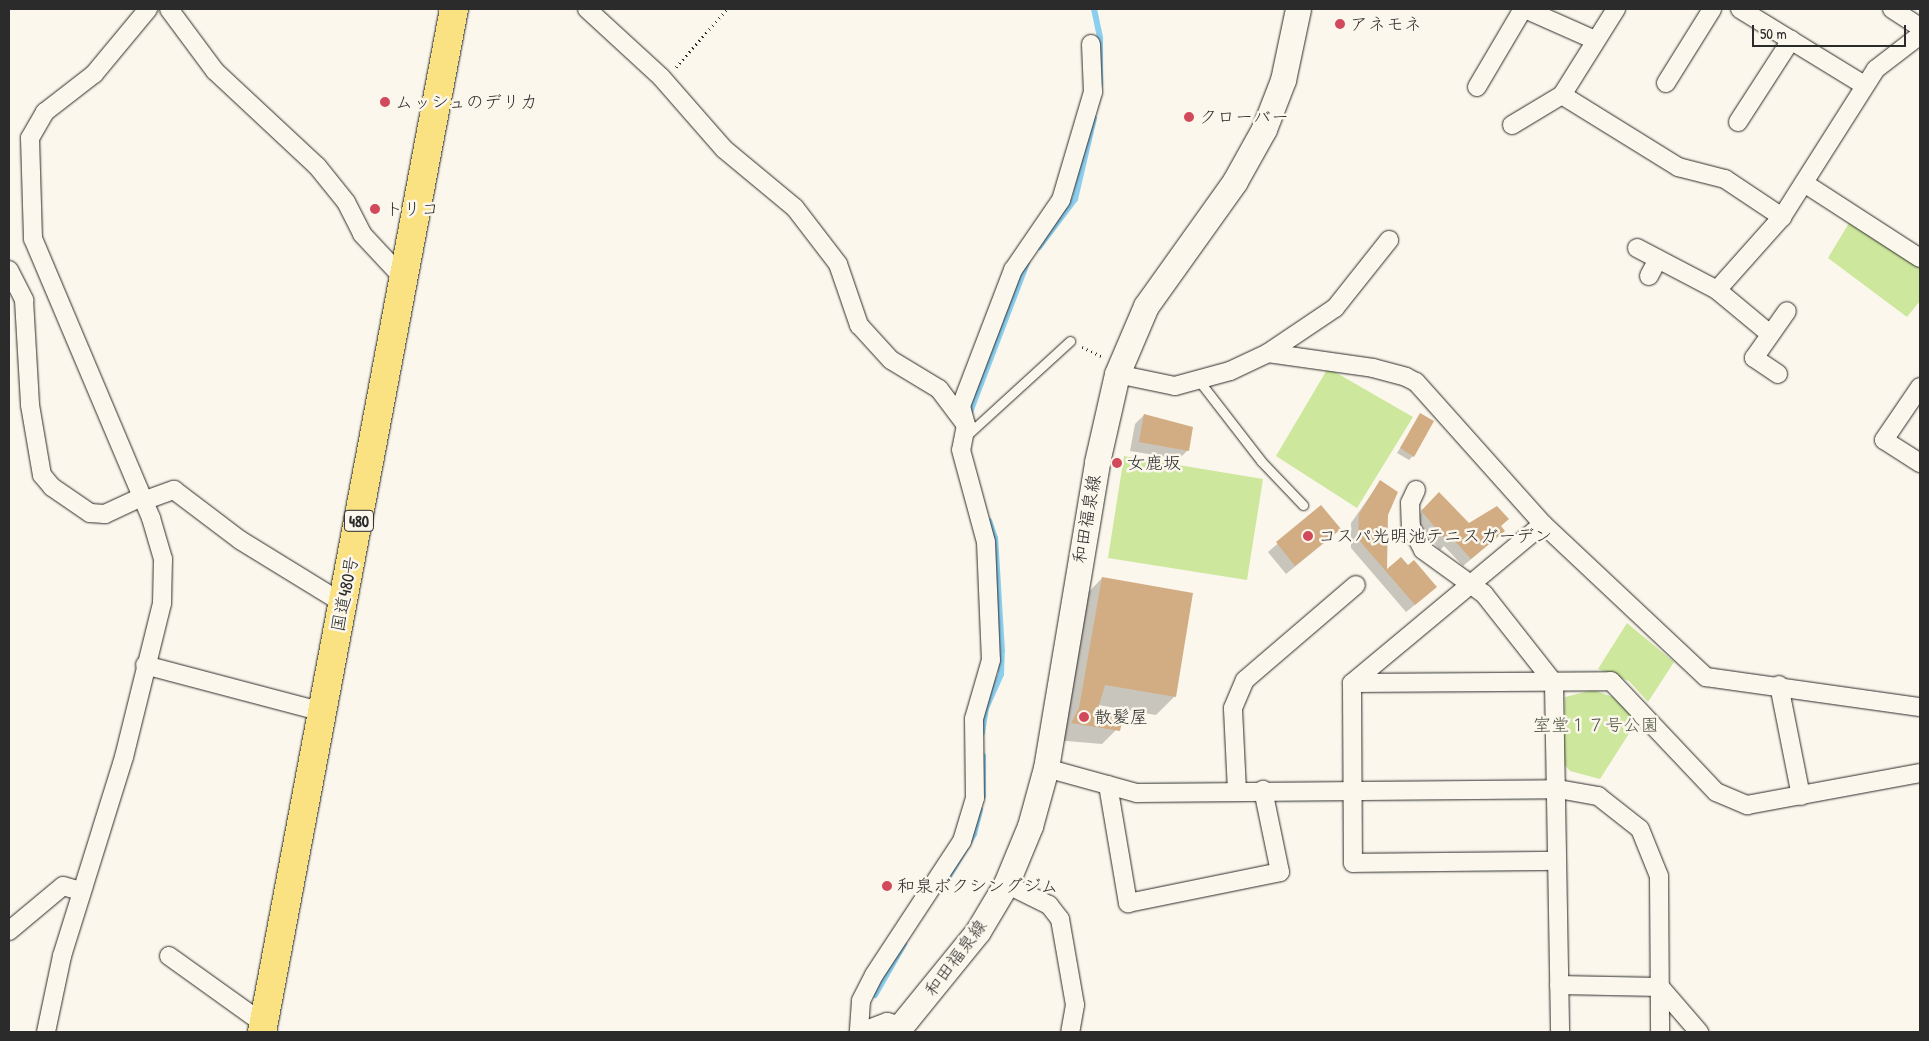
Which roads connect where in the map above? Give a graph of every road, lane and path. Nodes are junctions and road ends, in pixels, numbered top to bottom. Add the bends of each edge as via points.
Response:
1 (148, 9) edge
2 (169, 9) edge
3 (454, 9) edge
4 (587, 9) edge
5 (727, 9) edge
6 (1298, 9) edge
7 (1524, 9) edge
8 (1616, 9) edge
9 (1712, 9) edge
10 (1740, 9) edge
11 (1892, 9) edge
12 (1920, 27) edge
13 (1920, 35) edge
14 (1595, 40) junction
15 (1791, 40) junction
16 (1092, 44) dead end
17 (664, 81) junction
18 (1666, 83) dead end
19 (1864, 85) junction
20 (1477, 86) dead end
21 (1562, 95) junction
22 (1738, 122) dead end
23 (1512, 125) dead end
24 (1804, 183) junction
25 (1782, 216) junction
26 (1389, 240) dead end
27 (1637, 248) dead end
28 (1920, 258) edge
29 (1658, 259) junction
30 (9, 270) edge
31 (1649, 276) dead end
32 (404, 279) junction
33 (1717, 290) junction
34 (1786, 311) dead end
35 (1770, 334) junction
36 (1070, 341) joint
37 (1268, 353) junction
38 (1113, 367) junction
39 (1778, 374) dead end
40 (1200, 382) junction
41 (1920, 388) edge
42 (965, 431) junction
43 (1920, 463) edge
44 (1416, 490) dead end
45 (142, 499) junction
46 (1303, 506) dead end
47 (1543, 524) junction
48 (1469, 583) junction
49 (1356, 585) dead end
50 (344, 604) junction
51 (145, 666) junction
52 (1352, 683) junction
53 (1554, 683) junction
54 (1779, 686) junction
55 (1920, 707) edge
56 (323, 712) junction
57 (1046, 768) junction
58 (1920, 773) edge
59 (1108, 785) junction
60 (1558, 789) junction
61 (1263, 790) junction
62 (1352, 790) junction
63 (1236, 791) junction
64 (1801, 796) junction
65 (1556, 862) junction
66 (1006, 884) junction
67 (80, 891) junction
68 (9, 931) edge
69 (170, 956) dead end
70 (1559, 985) junction
71 (1660, 987) junction
72 (263, 1028) edge
73 (898, 1029) edge
74 (46, 1032) edge
75 (860, 1032) edge
76 (1070, 1032) edge
77 (1560, 1032) edge
78 (1660, 1032) edge
79 (1699, 1032) edge

1 - 45 street via 94,74 45,112 30,138 33,240
2 - 32 street via 215,72 316,166 346,202 362,234
3 - 32 highway, 国道480号 / 480
4 - 17 street
5 - 17 path
6 - 38 main road, 和田福泉線 via 1283,80 1264,129 1235,180 1146,306
7 - 14 street
7 - 20 street
8 - 14 street
9 - 18 street
10 - 15 street
11 - 12 street
13 - 19 street via 1876,69
14 - 21 street
15 - 19 street
15 - 22 street
16 - 42 street via 1094,92 1061,200 1013,270 961,406
17 - 42 street via 724,149 795,208 826,244 838,264 859,325 880,349 939,389
19 - 24 street
21 - 23 street
21 - 25 street via 1678,167 1725,179
24 - 25 street
24 - 28 street
25 - 33 street
26 - 37 street via 1335,308
27 - 29 street
29 - 31 street
29 - 33 street
30 - 45 street via 24,300 30,405 42,475 52,487 90,513 106,514
32 - 50 highway, 国道480号 / 480
33 - 35 street
34 - 35 street
35 - 39 street via 1754,358
36 - 38 path
36 - 42 lane
37 - 40 street
37 - 47 street via 1373,368 1416,382
38 - 40 street via 1175,386
38 - 57 main road, 和田福泉線
40 - 46 lane via 1261,461
41 - 43 street via 1884,440
42 - 75 street via 961,450 986,542 991,660 974,719 975,798 962,841 874,975 862,1001
44 - 48 street via 1410,503 1416,540 1423,550
45 - 50 street via 174,490 240,540
45 - 51 street via 163,559 162,603
47 - 48 street
47 - 54 street via 1706,677
48 - 52 street
48 - 53 street via 1484,594
49 - 63 street via 1245,680 1233,708
50 - 56 highway, 国道480号 / 480
51 - 56 street
51 - 67 street via 124,757
52 - 53 street
52 - 62 street
53 - 60 street
53 - 64 street via 1611,682 1716,792 1730,801 1747,805
54 - 55 street
54 - 64 street
56 - 72 highway, 国道480号 / 480
57 - 59 street
57 - 66 main road, 和田福泉線 via 1030,826
58 - 64 street
59 - 61 street via 1128,903 1280,872
59 - 63 street via 1137,793
60 - 62 street
60 - 65 street
60 - 71 street via 1579,790 1615,805 1648,843 1660,876
61 - 62 street
61 - 63 street
62 - 65 street via 1353,863
65 - 70 street
66 - 73 main road, 和田福泉線 via 946,976
66 - 76 street via 1049,905 1060,919 1075,1005
67 - 68 street via 62,886
67 - 74 street
69 - 72 street
70 - 71 street
70 - 77 street
71 - 78 street
71 - 79 street
73 - 75 street via 887,1022

